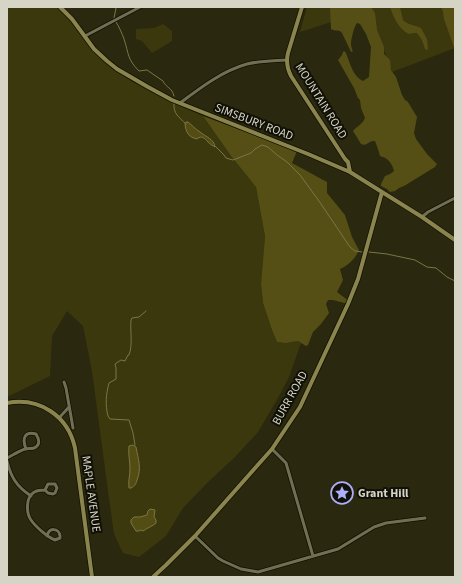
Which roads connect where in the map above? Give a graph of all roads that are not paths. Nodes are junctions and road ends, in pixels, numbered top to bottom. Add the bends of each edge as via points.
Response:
1 (60, 7) edge
2 (140, 7) edge
3 (302, 7) edge
4 (85, 36) junction
5 (287, 60) junction
6 (180, 103) junction
7 (345, 159) junction
8 (345, 169) junction
9 (350, 172) junction
10 (382, 192) junction
11 (455, 198) edge
12 (422, 217) junction
13 (455, 240) edge
14 (64, 382) dead end
15 (7, 403) edge
16 (69, 407) junction
17 (59, 418) junction
18 (73, 428) dead end
19 (26, 449) junction
20 (272, 449) junction
21 (7, 459) edge
22 (45, 490) dead end
23 (31, 496) junction
24 (425, 518) dead end
25 (47, 536) dead end
26 (195, 536) junction
27 (313, 556) junction
28 (92, 577) edge
29 (153, 577) edge

1 - 4 street, SIMSBURY ROAD
2 - 4 street
3 - 5 street, MOUNTAIN ROAD
4 - 6 street, SIMSBURY ROAD via 100,55 114,67 159,94
5 - 6 street via 238,67 221,75
5 - 7 street, MOUNTAIN ROAD via 291,76
6 - 8 street, SIMSBURY ROAD
7 - 8 street
7 - 9 street, MOUNTAIN ROAD
8 - 9 street, SIMSBURY ROAD
9 - 10 street, SIMSBURY ROAD
10 - 12 street, SIMSBURY ROAD
10 - 20 street, BURR ROAD via 354,291 300,407
11 - 12 street
12 - 13 street, SIMSBURY ROAD
14 - 16 street
15 - 17 street, MAPLE AVENUE via 19,401 36,404
16 - 17 street
16 - 18 street
17 - 28 street, MAPLE AVENUE via 70,433 75,448
19 - 19 street via 37,446 39,439 36,434 30,433 25,437
19 - 21 street
20 - 26 street, BURR ROAD
20 - 27 street via 286,463
21 - 23 street via 14,481
22 - 23 street via 36,491
23 - 25 street via 29,517
24 - 27 street via 374,526 338,549
26 - 27 street via 218,558 241,569 258,572
26 - 29 street, BURR ROAD

